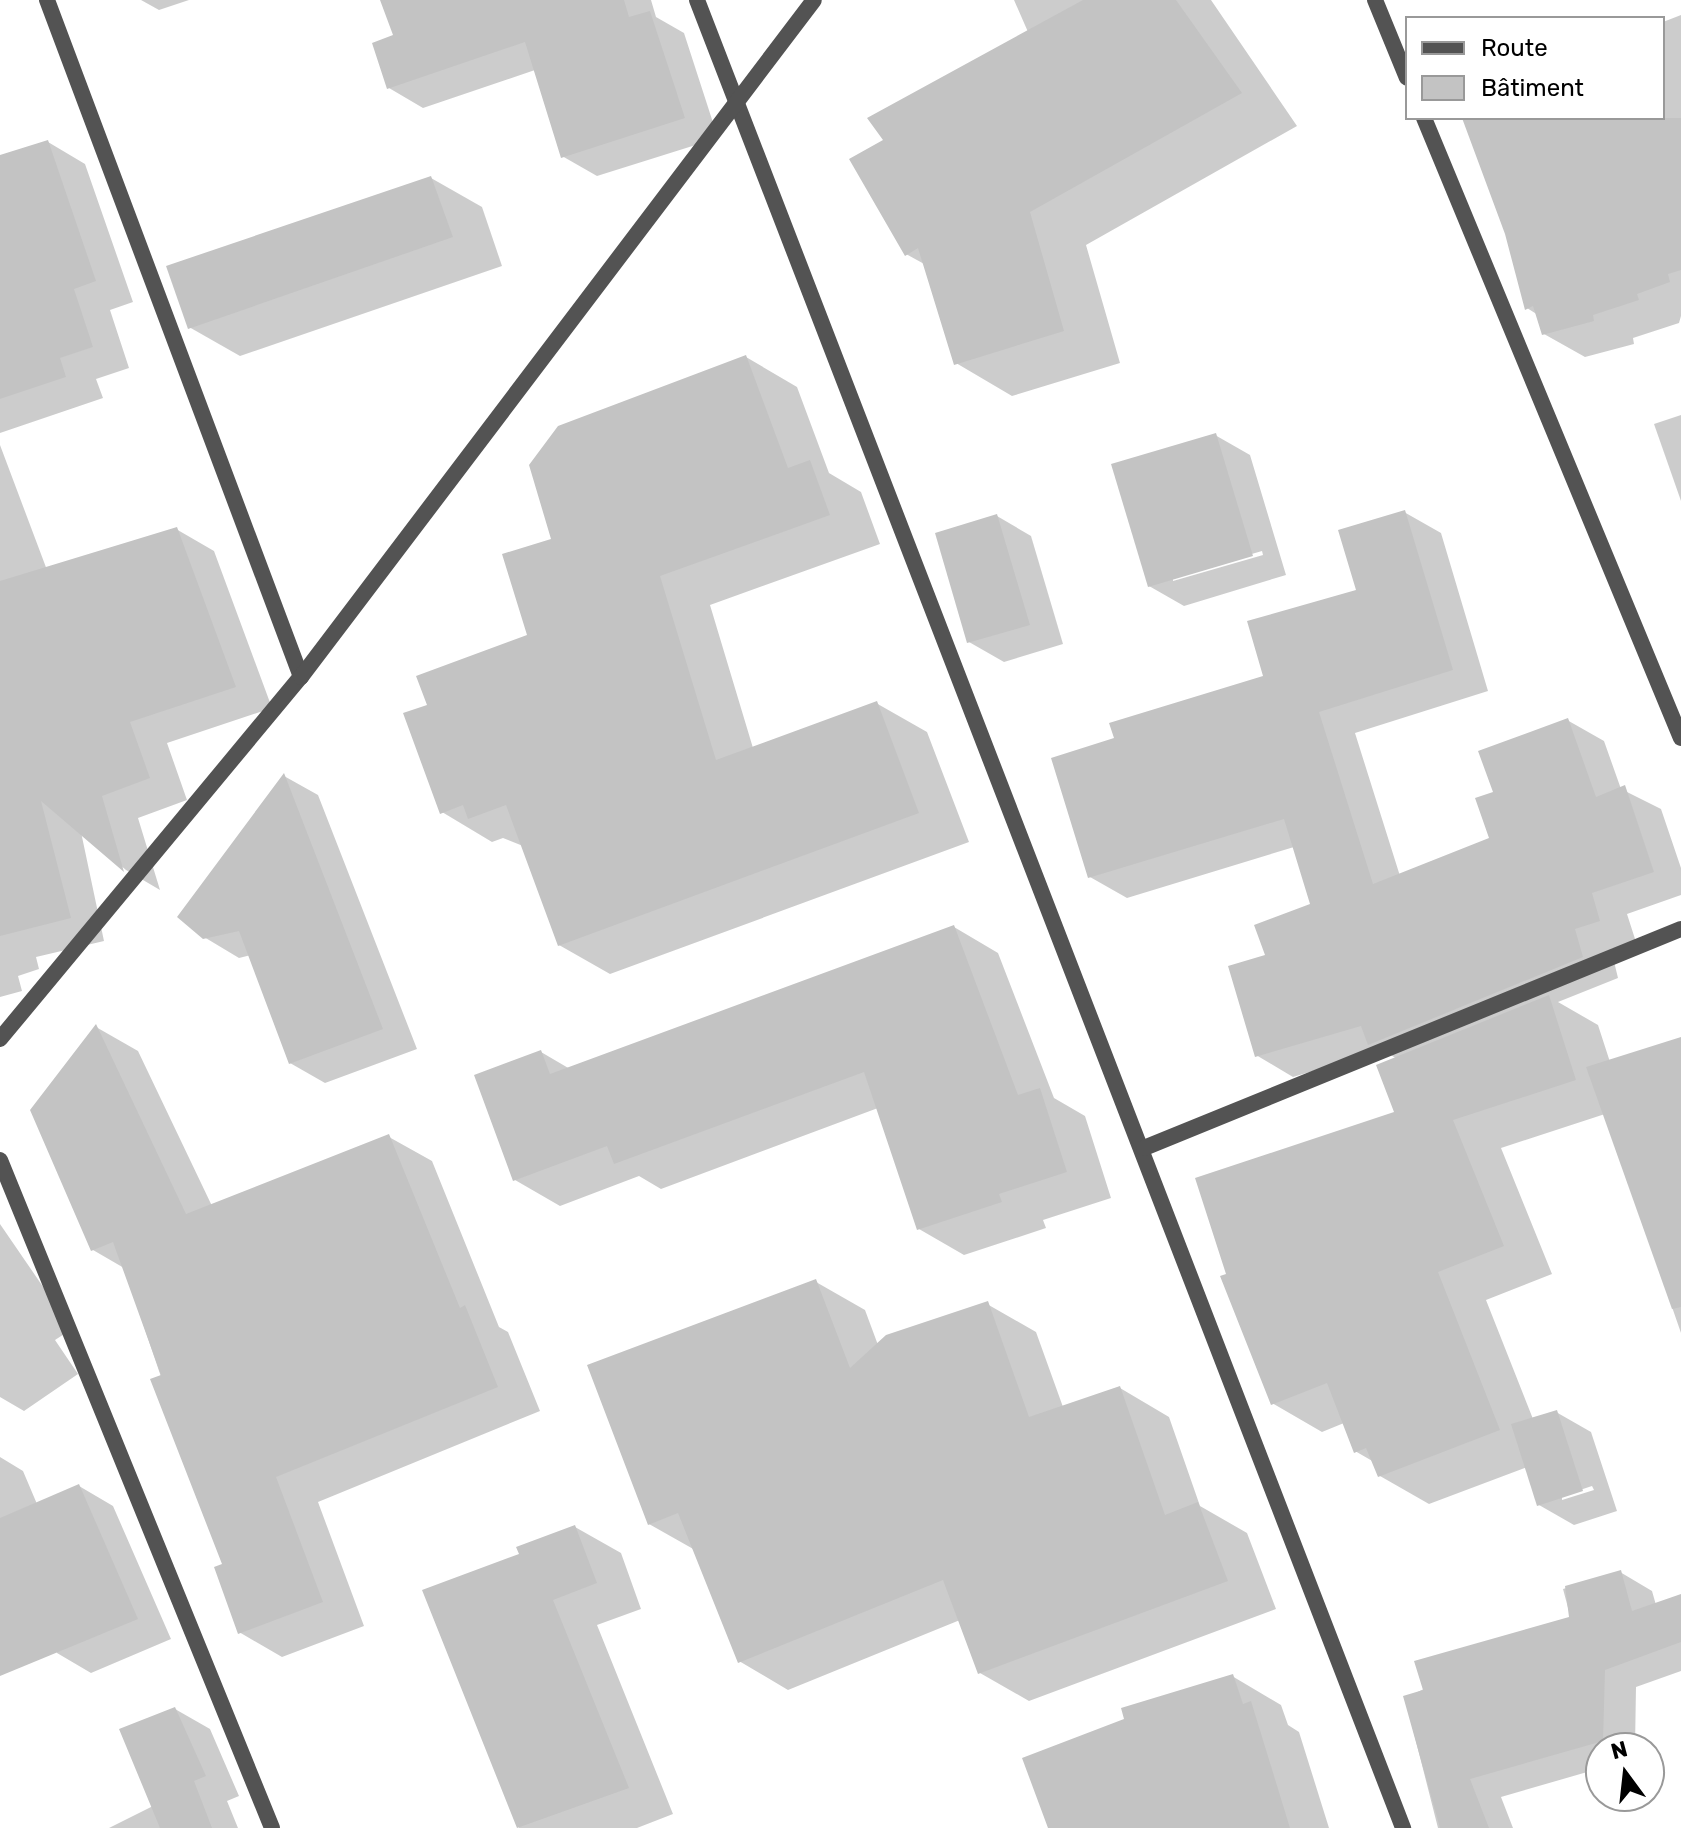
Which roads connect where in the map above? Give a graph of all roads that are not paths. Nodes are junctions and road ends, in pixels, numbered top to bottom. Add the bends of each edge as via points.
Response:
1 (47, 0) edge
2 (697, 0) edge
3 (814, 0) edge
4 (1375, 0) edge
5 (1405, 73) edge
6 (740, 102) junction
7 (1425, 120) edge
8 (301, 677) junction
9 (1681, 738) edge
10 (1681, 929) edge
11 (0, 1039) edge
12 (1144, 1148) junction
13 (0, 1160) edge
14 (272, 1828) edge
15 (1403, 1828) edge

1 - 8 street
2 - 6 street
3 - 6 street
4 - 5 street
6 - 8 street
6 - 12 street
7 - 9 street
8 - 11 street
10 - 12 street
12 - 15 street
13 - 14 street

